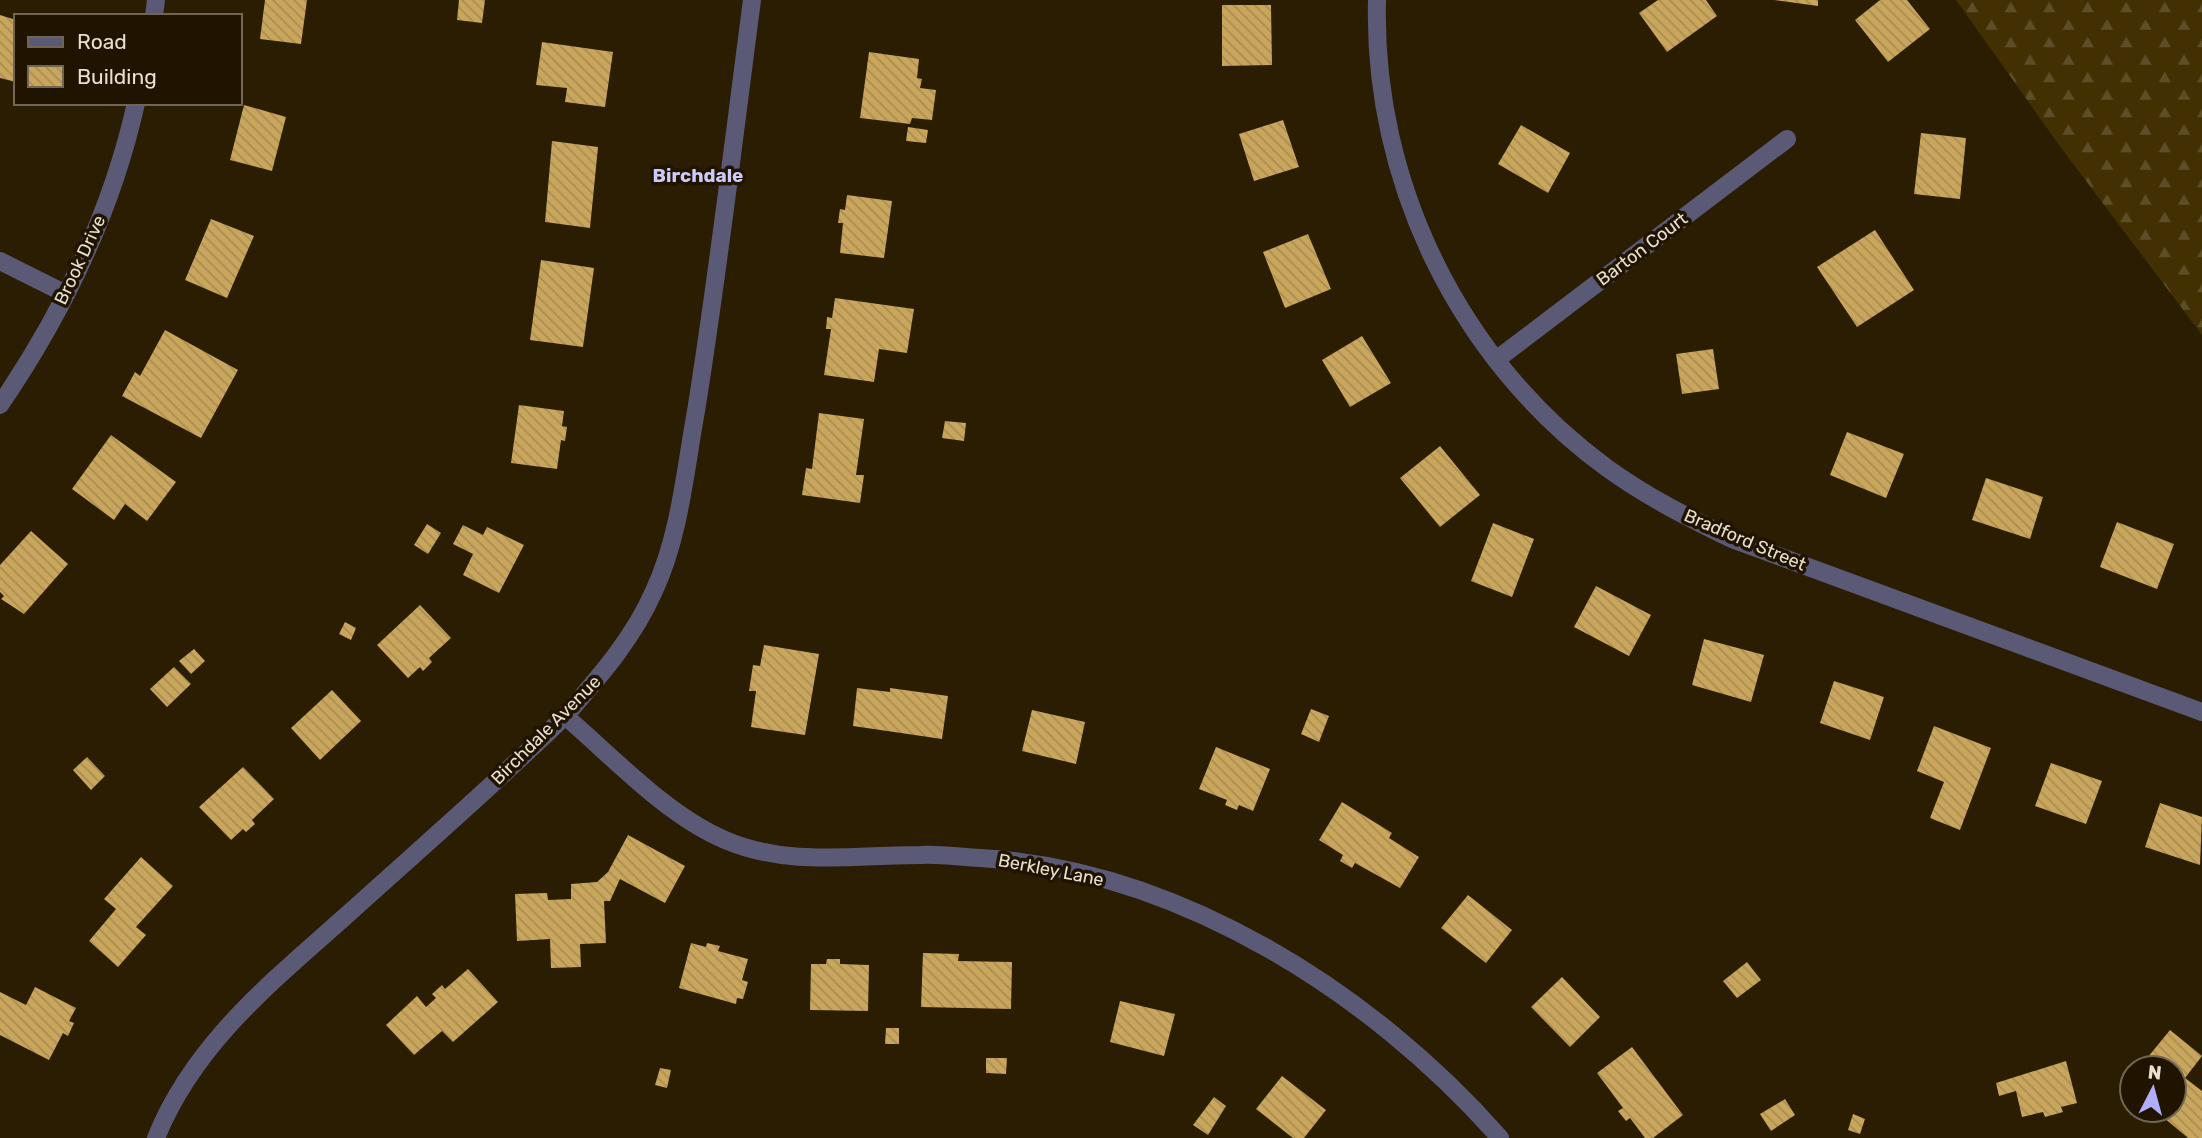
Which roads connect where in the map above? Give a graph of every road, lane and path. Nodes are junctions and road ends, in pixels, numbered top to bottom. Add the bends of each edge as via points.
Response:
1 (752, 0) edge
2 (1377, 0) edge
3 (135, 105) edge
4 (1787, 139) dead end
5 (0, 261) edge
6 (66, 294) junction
7 (1496, 360) junction
8 (0, 405) edge
9 (2202, 712) edge
10 (565, 716) junction
11 (156, 1138) edge
12 (1500, 1138) edge

1 - 10 street, Birchdale Avenue via 675,535 634,631
2 - 7 street, Bradford Street via 1384,102 1413,218 1444,283
3 - 6 street, Brook Drive via 103,213
4 - 7 street, Barton Court
5 - 6 street
6 - 8 street, Brook Drive
7 - 9 street, Bradford Street via 1540,410 1597,459 1667,507 1732,539
10 - 11 street, Birchdale Avenue via 282,973 209,1046 181,1085
10 - 12 street, Berkley Lane via 684,818 725,840 769,854 816,859 986,858 1110,881 1199,913 1270,948 1336,991 1422,1061

